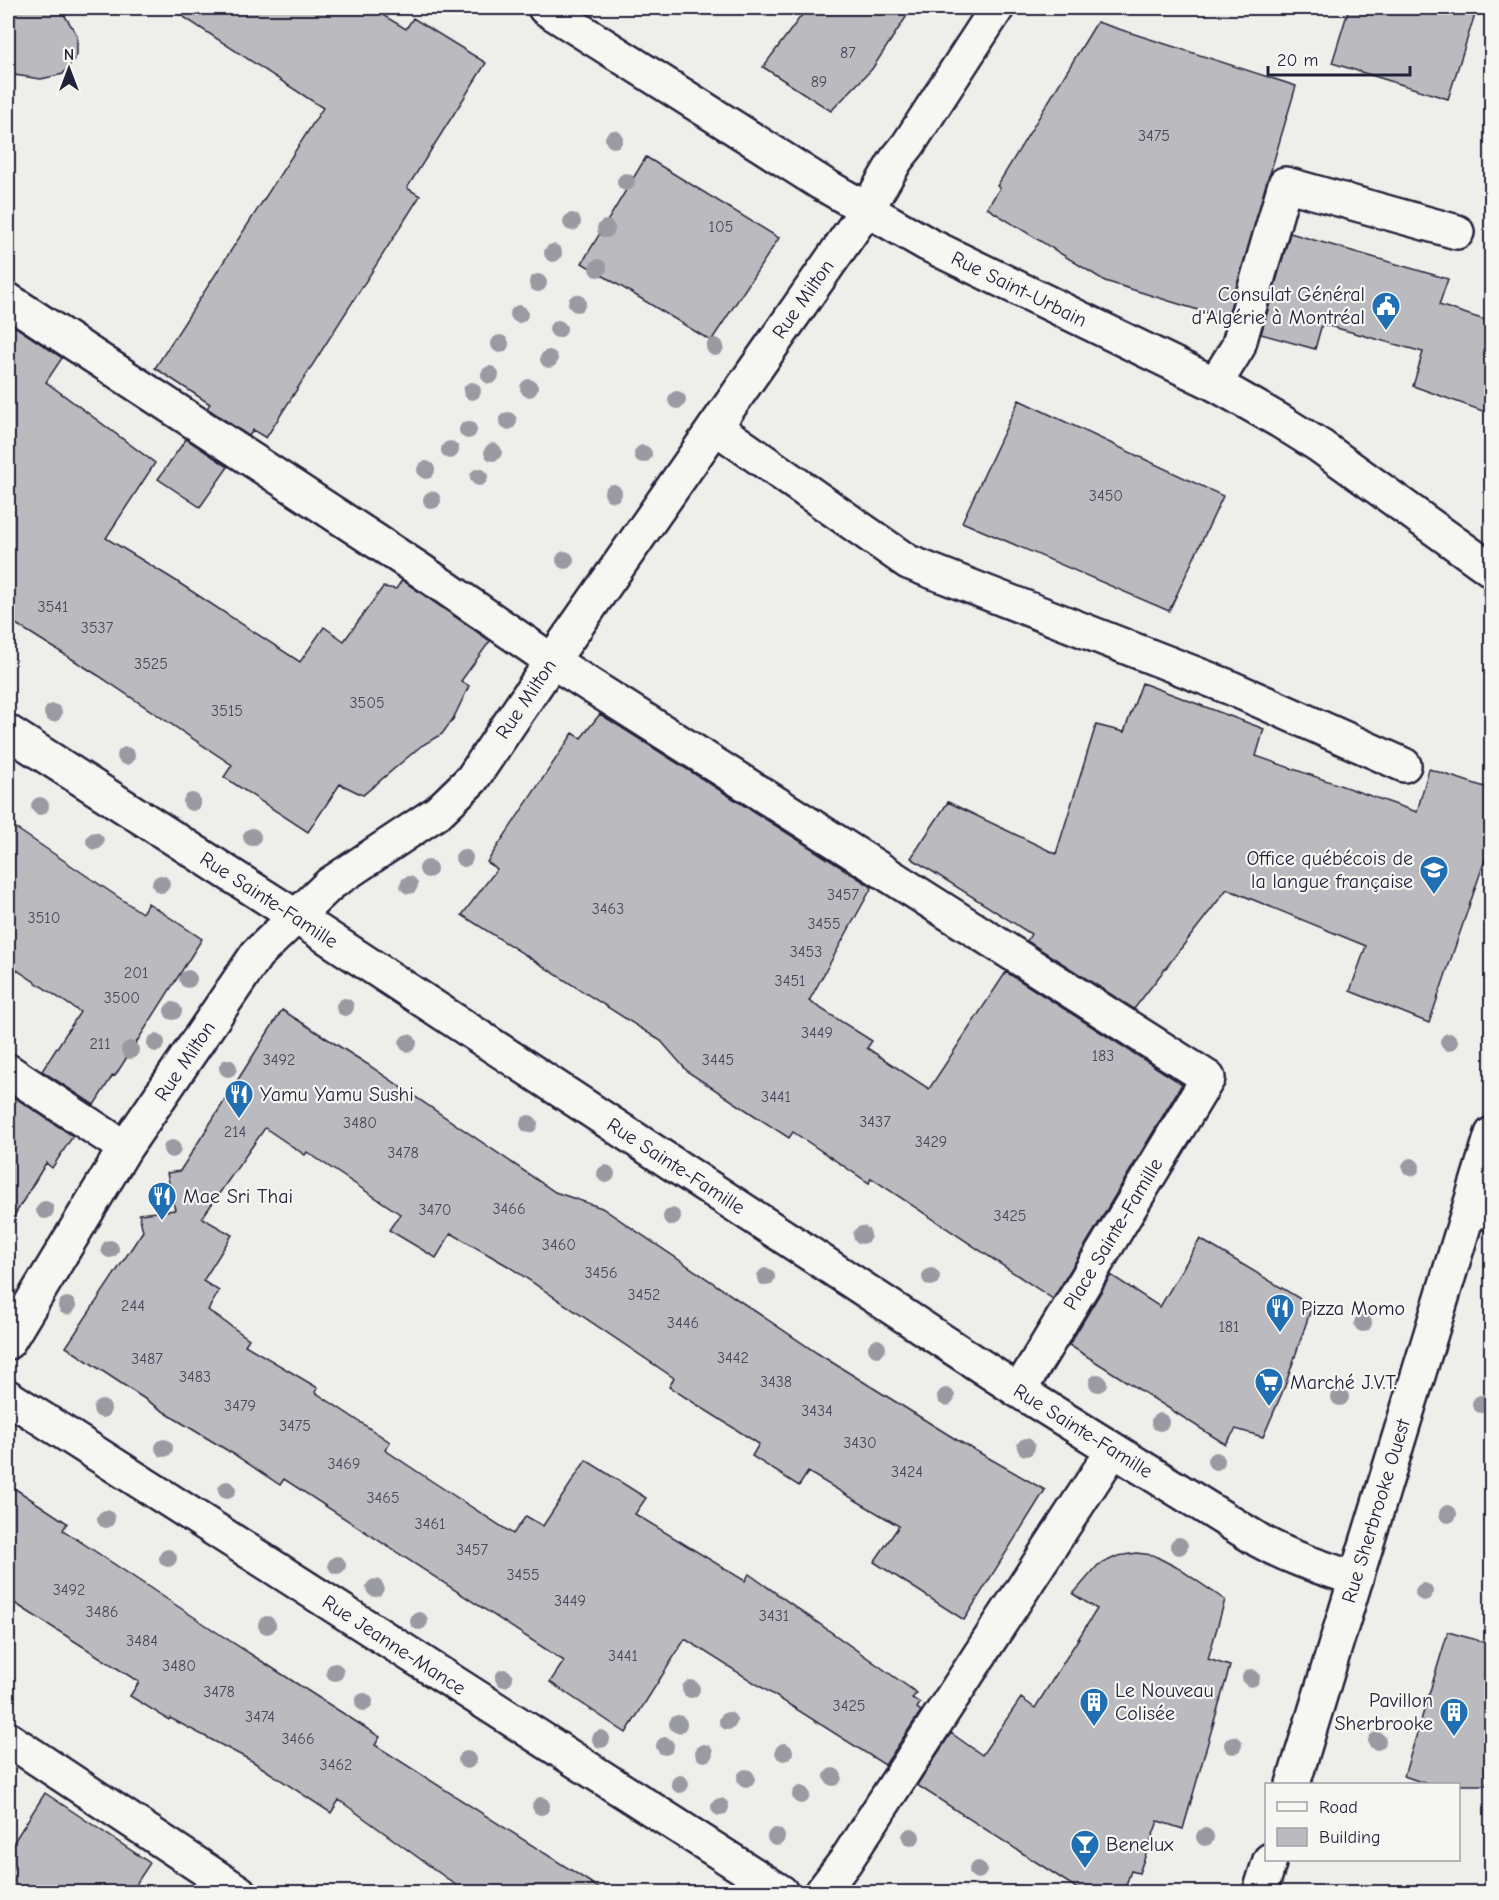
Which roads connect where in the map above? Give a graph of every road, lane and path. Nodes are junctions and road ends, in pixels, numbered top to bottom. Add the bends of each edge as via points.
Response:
1 (545, 8) edge
2 (997, 8) edge
3 (867, 209) junction
4 (1457, 232) dead end
5 (8, 300) edge
6 (1215, 384) junction
7 (715, 427) junction
8 (1491, 570) edge
9 (552, 661) junction
10 (8, 732) edge
11 (1404, 765) dead end
12 (295, 916) junction
13 (8, 1071) edge
14 (1491, 1134) edge
15 (125, 1148) junction
16 (1481, 1209) edge
17 (8, 1342) edge
18 (1018, 1391) junction
19 (8, 1397) edge
20 (1113, 1450) junction
21 (1356, 1579) junction
22 (8, 1739) edge
23 (1294, 1783) edge
24 (1270, 1861) edge
25 (239, 1893) edge
26 (781, 1893) edge
27 (822, 1893) edge
28 (1260, 1893) edge

1 - 3 street, Rue Saint-Urbain
2 - 3 street, Rue Milton
3 - 6 street, Rue Saint-Urbain via 927,244
3 - 7 street, Rue Milton
4 - 6 street via 1285,184 1238,346
5 - 9 street
6 - 8 street, Rue Saint-Urbain via 1320,446
7 - 9 street, Rue Milton
7 - 11 street via 908,562 1229,687
9 - 12 street, Rue Milton via 472,779 438,812 330,884
9 - 18 street, Place Sainte-Famille via 1208,1078
10 - 12 street, Rue Sainte-Famille
12 - 15 street, Rue Milton via 257,954
12 - 18 street, Rue Sainte-Famille
13 - 15 street
14 - 16 street, Rue Sherbrooke Ouest
15 - 17 street, Rue Milton
16 - 21 street, Rue Sherbrooke Ouest
18 - 20 street, Rue Sainte-Famille
19 - 26 street, Rue Jeanne-Mance
20 - 21 street, Rue Sainte-Famille via 1278,1551
20 - 27 street via 846,1862
21 - 23 street, Rue Sherbrooke Ouest
22 - 25 street
24 - 28 street

